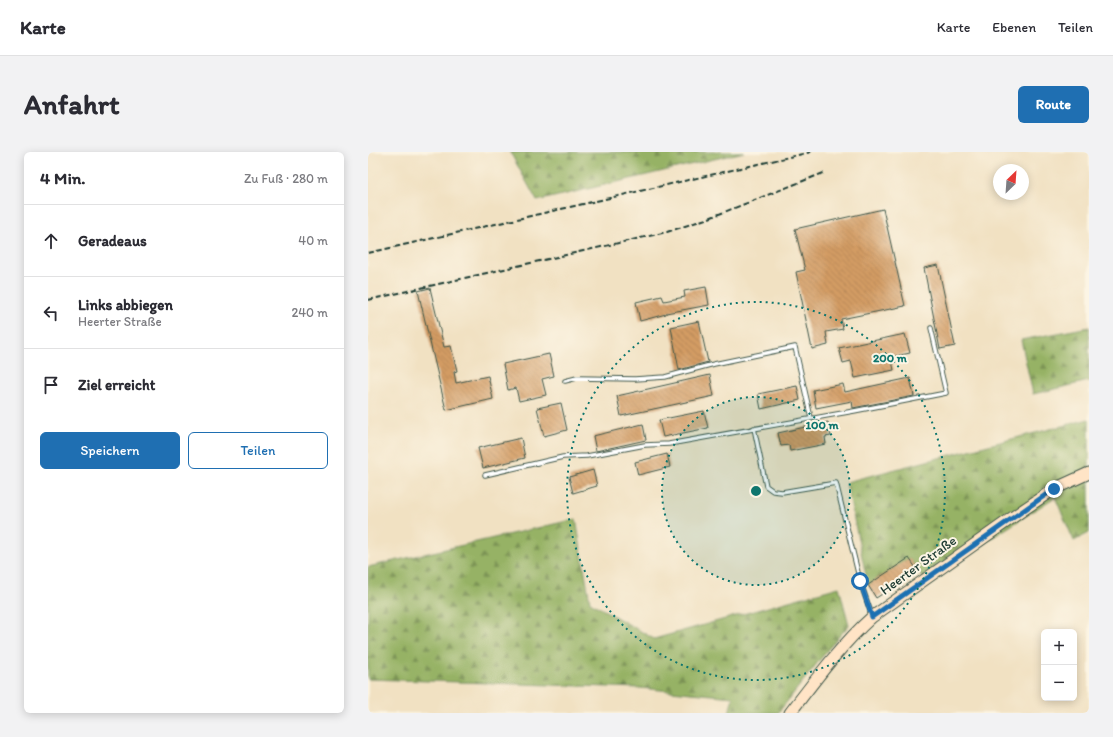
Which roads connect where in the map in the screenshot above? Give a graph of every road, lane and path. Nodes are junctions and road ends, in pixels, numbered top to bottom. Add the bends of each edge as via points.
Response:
1 (931, 328) dead end
2 (565, 381) dead end
3 (811, 418) junction
4 (754, 428) junction
5 (1089, 473) edge
6 (485, 475) dead end
7 (872, 617) junction
8 (790, 713) edge

1 - 3 lane via 946,393
2 - 3 lane via 583,378 664,377 795,347
3 - 4 lane
4 - 6 lane via 669,444 563,457
4 - 7 lane via 766,486 773,491 782,492 836,483 860,581
5 - 7 main road, Heerter Straße via 1054,489 1029,505
7 - 8 main road, Heerter Straße via 834,655

